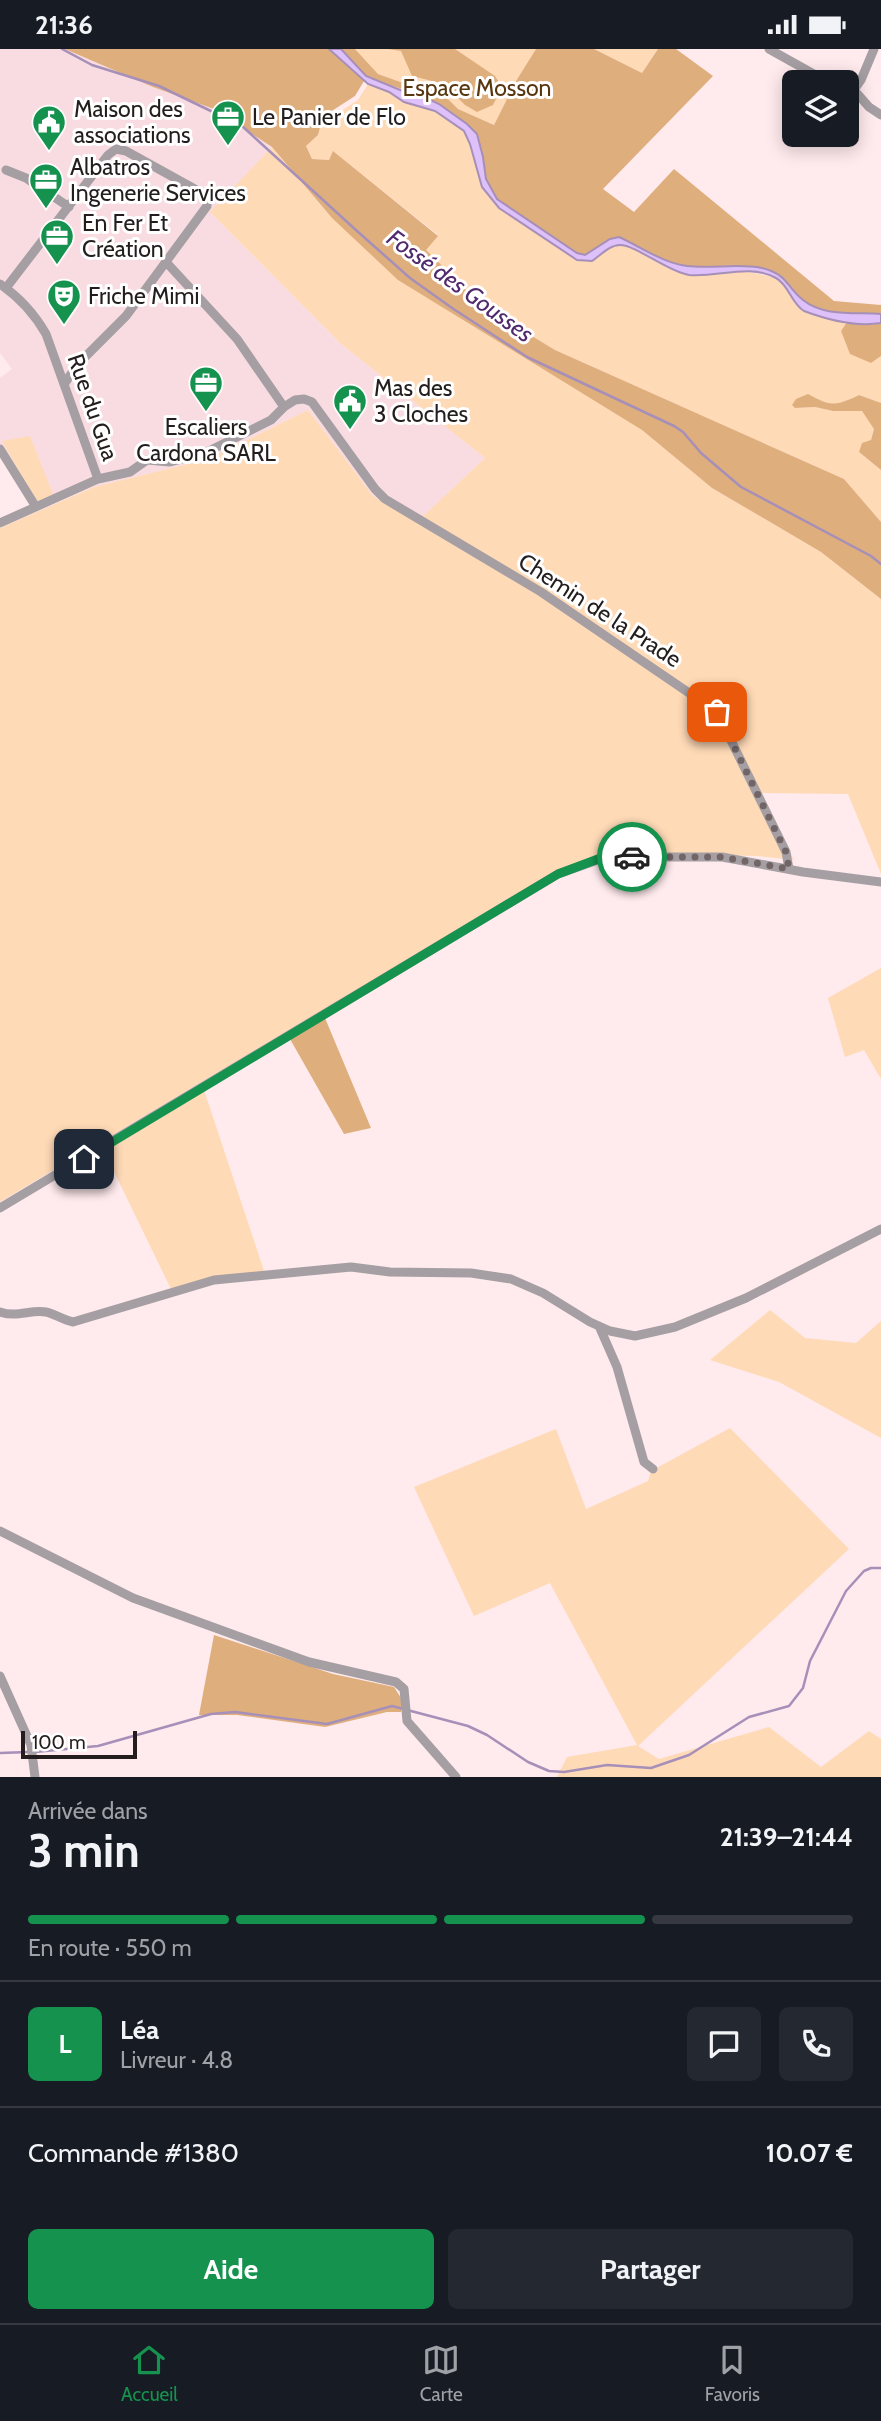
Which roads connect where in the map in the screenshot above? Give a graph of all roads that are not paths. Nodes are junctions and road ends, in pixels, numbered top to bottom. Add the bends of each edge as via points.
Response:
1 (769, 49) edge
2 (873, 49) edge
3 (807, 70) edge
4 (859, 82) edge
5 (859, 98) edge
6 (881, 115) edge
7 (6, 170) dead end
8 (69, 207) junction
9 (166, 262) junction
10 (3, 286) edge
11 (58, 364) junction
12 (77, 365) junction
13 (65, 383) junction
14 (284, 407) junction
15 (0, 449) edge
16 (98, 479) junction
17 (36, 507) junction
18 (0, 523) edge
19 (789, 869) junction
20 (881, 883) edge
21 (0, 1208) edge
22 (881, 1229) edge
23 (0, 1313) edge
24 (599, 1326) junction
25 (653, 1469) dead end
26 (0, 1531) edge
27 (0, 1676) edge
28 (35, 1777) edge
29 (456, 1777) edge

1 - 3 street
2 - 4 street
5 - 6 street
7 - 8 street
8 - 9 street via 116,149 202,193 207,206
8 - 10 street
9 - 12 street via 126,316
9 - 14 street via 237,339
10 - 11 street, Rue du Gua via 37,318
11 - 12 street
11 - 13 street, Rue du Gua
12 - 13 street
13 - 16 street, Rue du Gua
14 - 16 street via 271,420 205,453 170,462 147,460 130,472
14 - 19 street, Chemin de la Prade via 304,398 312,402 385,499 541,592 717,712 786,852
15 - 17 street
16 - 17 street
17 - 18 street
19 - 20 street
19 - 21 street via 722,857 606,856 558,874
22 - 24 street via 746,1298 675,1327 635,1336
23 - 24 street via 46,1312 73,1322 214,1280 351,1267 511,1279
24 - 25 street via 617,1367 644,1462
26 - 29 street via 132,1598 309,1662 396,1682 404,1689 407,1721
27 - 28 street via 31,1745

